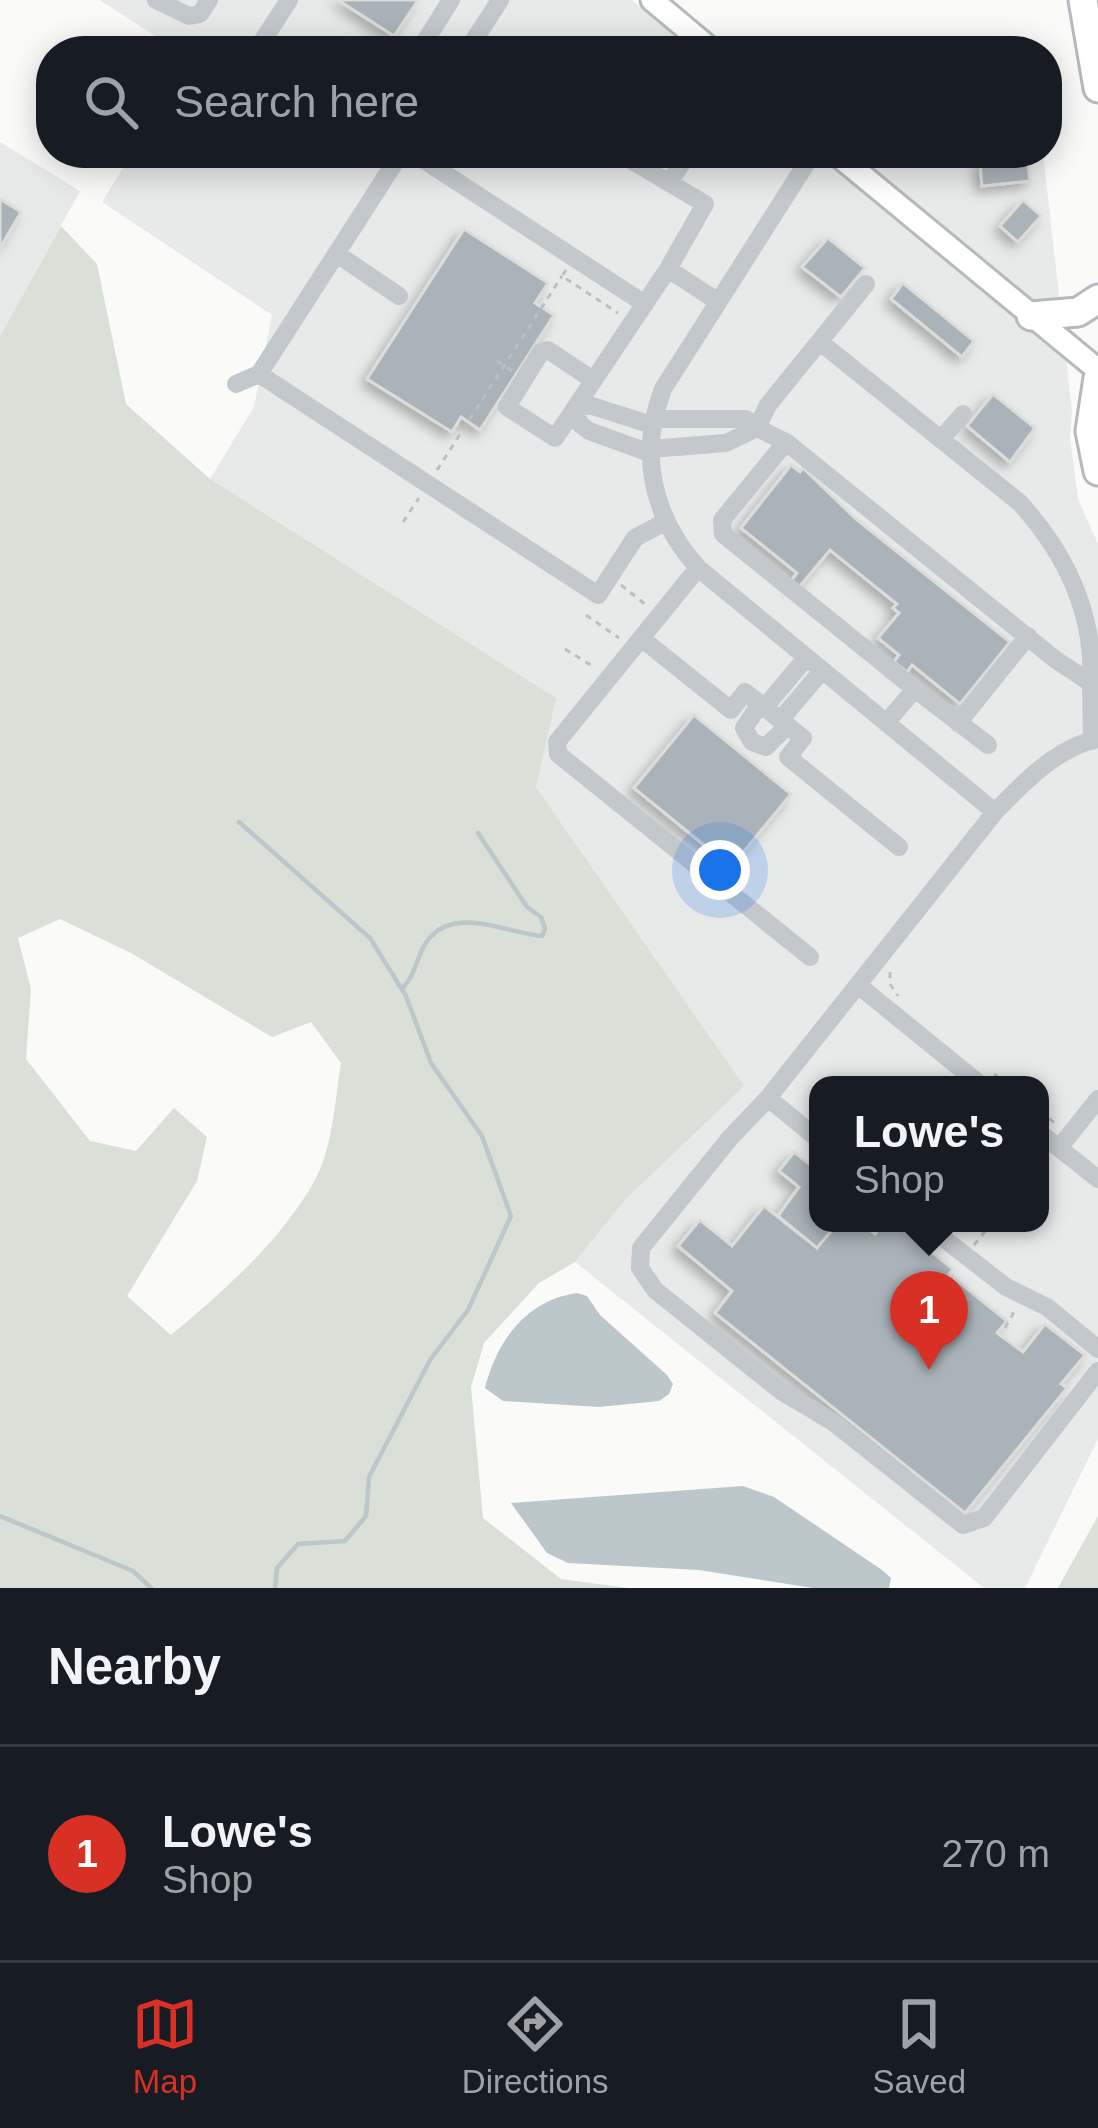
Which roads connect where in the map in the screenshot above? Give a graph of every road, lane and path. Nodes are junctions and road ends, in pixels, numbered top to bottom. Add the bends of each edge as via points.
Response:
1 (156, 0) edge
2 (209, 0) edge
3 (289, 0) edge
4 (451, 0) edge
5 (500, 0) edge
6 (652, 0) edge
7 (1083, 0) edge
8 (266, 36) edge
9 (428, 36) edge
10 (481, 36) edge
11 (695, 36) edge
12 (1098, 88) edge
13 (391, 168) edge
14 (436, 168) edge
15 (642, 168) edge
16 (678, 168) edge
17 (803, 168) edge
18 (854, 168) edge
19 (670, 181) junction
20 (337, 254) junction
21 (574, 258) junction
22 (668, 269) junction
23 (562, 276) junction
24 (866, 284) dead end
25 (399, 296) dead end
26 (1098, 299) edge
27 (717, 301) junction
28 (645, 304) junction
29 (1031, 316) junction
30 (633, 322) junction
31 (820, 342) junction
32 (260, 374) junction
33 (1098, 374) edge
34 (593, 380) junction
35 (236, 384) dead end
36 (575, 409) junction
37 (962, 414) dead end
38 (652, 422) junction
39 (757, 428) junction
40 (941, 439) junction
41 (786, 442) junction
42 (650, 451) junction
43 (1098, 471) edge
44 (428, 485) junction
45 (404, 522) dead end
46 (665, 522) junction
47 (698, 568) junction
48 (609, 578) junction
49 (586, 615) dead end
50 (658, 616) junction
51 (1028, 636) junction
52 (636, 644) junction
53 (565, 649) dead end
54 (806, 658) junction
55 (822, 671) junction
56 (608, 678) junction
57 (1091, 683) junction
58 (915, 689) junction
59 (773, 714) junction
60 (886, 723) junction
61 (958, 723) junction
62 (1095, 739) edge
63 (988, 745) dead end
64 (995, 812) junction
65 (899, 847) dead end
66 (888, 947) junction
67 (810, 957) dead end
68 (858, 986) junction
69 (900, 998) dead end
70 (983, 1076) edge
71 (768, 1099) junction
72 (1098, 1100) edge
73 (809, 1131) edge
74 (1049, 1140) edge
75 (1059, 1148) junction
76 (1098, 1179) edge
77 (936, 1232) edge
78 (1098, 1349) edge
79 (1098, 1371) edge

1 - 2 street via 189,16
3 - 8 street
4 - 9 street
5 - 10 street
6 - 11 main road
7 - 12 highway
13 - 20 street
14 - 21 street
15 - 19 street
16 - 19 street
17 - 27 street
18 - 29 main road
19 - 22 street via 705,204
20 - 25 street
20 - 32 street
21 - 23 path
21 - 28 street
22 - 27 street
22 - 28 street
23 - 30 path
23 - 44 path
24 - 31 street
26 - 29 highway via 1078,312
27 - 38 street via 671,373
28 - 30 street
29 - 33 main road
30 - 34 street
31 - 39 street
31 - 40 street
32 - 35 street
32 - 44 street
33 - 43 highway via 1090,431
34 - 36 street
34 - 36 street via 541,352 507,406 555,438
36 - 38 street via 589,405
36 - 42 street via 589,430
37 - 40 street
38 - 39 street via 746,419
38 - 42 street
39 - 41 street
39 - 42 street via 727,443
40 - 57 street via 1046,532 1084,609
41 - 51 street
41 - 58 street via 722,520 723,535
42 - 46 street
44 - 45 path
44 - 48 street via 598,595
46 - 47 street
46 - 48 street via 635,538
47 - 50 street
47 - 54 street
48 - 50 path
49 - 52 path
50 - 52 street
51 - 57 street
51 - 61 street
52 - 56 street
52 - 59 street via 731,710 745,692
53 - 56 path
54 - 55 street
54 - 59 street
55 - 59 street
55 - 60 street
56 - 67 street via 557,742 558,754
57 - 62 street
58 - 60 street
58 - 61 street
59 - 65 street via 803,738 788,757
60 - 64 street
61 - 63 street
62 - 64 street via 1067,751
64 - 66 street
66 - 68 street
66 - 69 path via 900,957 889,975
68 - 70 street
68 - 71 street
71 - 73 street
71 - 79 street via 641,1248 640,1268 655,1290 963,1525 984,1518
72 - 75 street
74 - 75 street
75 - 76 street
77 - 78 street

